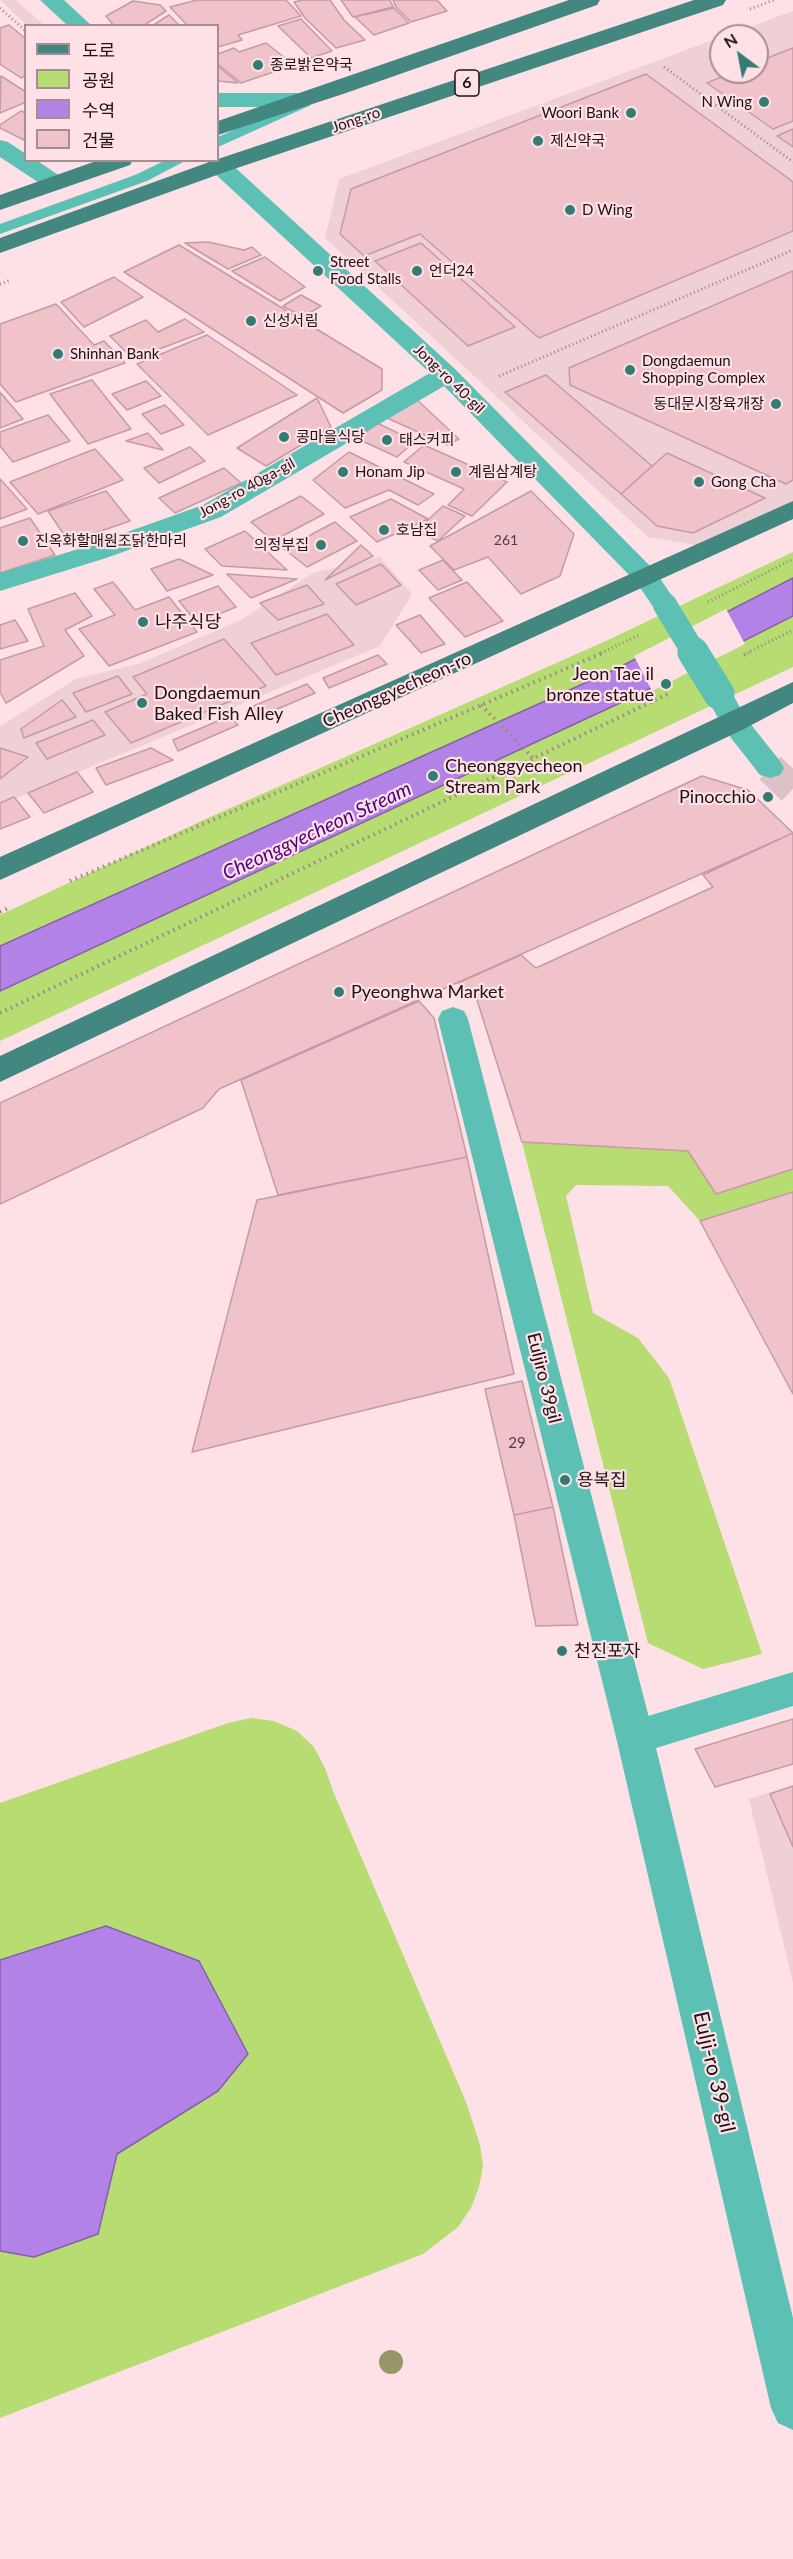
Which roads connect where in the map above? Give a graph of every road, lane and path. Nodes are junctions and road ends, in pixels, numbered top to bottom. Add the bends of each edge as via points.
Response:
1 (51, 0) edge
2 (715, 0) edge
3 (580, 1) edge
4 (0, 8) edge
5 (80, 24) edge
6 (24, 29) edge
7 (664, 67) dead end
8 (335, 89) junction
9 (219, 100) edge
10 (298, 100) junction
11 (219, 128) edge
12 (0, 147) edge
13 (219, 154) edge
14 (116, 162) edge
15 (176, 162) edge
16 (200, 162) edge
17 (793, 162) edge
18 (55, 183) junction
19 (0, 203) edge
20 (0, 230) edge
21 (0, 246) edge
22 (793, 250) edge
23 (454, 382) junction
24 (793, 509) edge
25 (793, 559) edge
26 (646, 577) junction
27 (0, 582) edge
28 (700, 605) dead end
29 (793, 630) edge
30 (648, 631) dead end
31 (743, 656) dead end
32 (793, 691) edge
33 (673, 692) dead end
34 (481, 705) junction
35 (734, 722) junction
36 (534, 759) junction
37 (770, 768) tunnel mouth
38 (0, 869) edge
39 (66, 884) dead end
40 (11, 907) dead end
41 (0, 912) edge
42 (0, 1013) edge
43 (453, 1019) dead end
44 (0, 1070) edge
45 (793, 1689) edge
46 (635, 1737) junction
47 (793, 2408) edge

1 - 5 street
2 - 13 main road, Jong-ro / 6
3 - 8 main road, 6
4 - 6 path
7 - 17 path
8 - 10 main road, 6
8 - 13 lane
9 - 10 street
10 - 11 main road, 6
12 - 18 street
13 - 23 street, Jong-ro 40-gil
14 - 18 main road
15 - 20 lane
16 - 21 main road, Jong-ro / 6
18 - 19 main road
22 - 23 path
23 - 26 street, Jong-ro 40-gil
23 - 27 street, Jong-ro 40ga-gil via 212,511
24 - 26 main road, Cheonggyecheon-ro
25 - 28 path
26 - 35 street, Jong-ro 40-gil, bridge
26 - 38 main road, Cheonggyecheon-ro
29 - 31 path
30 - 34 path
32 - 35 main road
33 - 36 path
34 - 36 path
34 - 39 path
35 - 37 street
35 - 44 main road
36 - 42 path
40 - 41 path
43 - 46 street, Euljiro 39gil
45 - 46 street
46 - 47 street, Eulji-ro 39-gil

